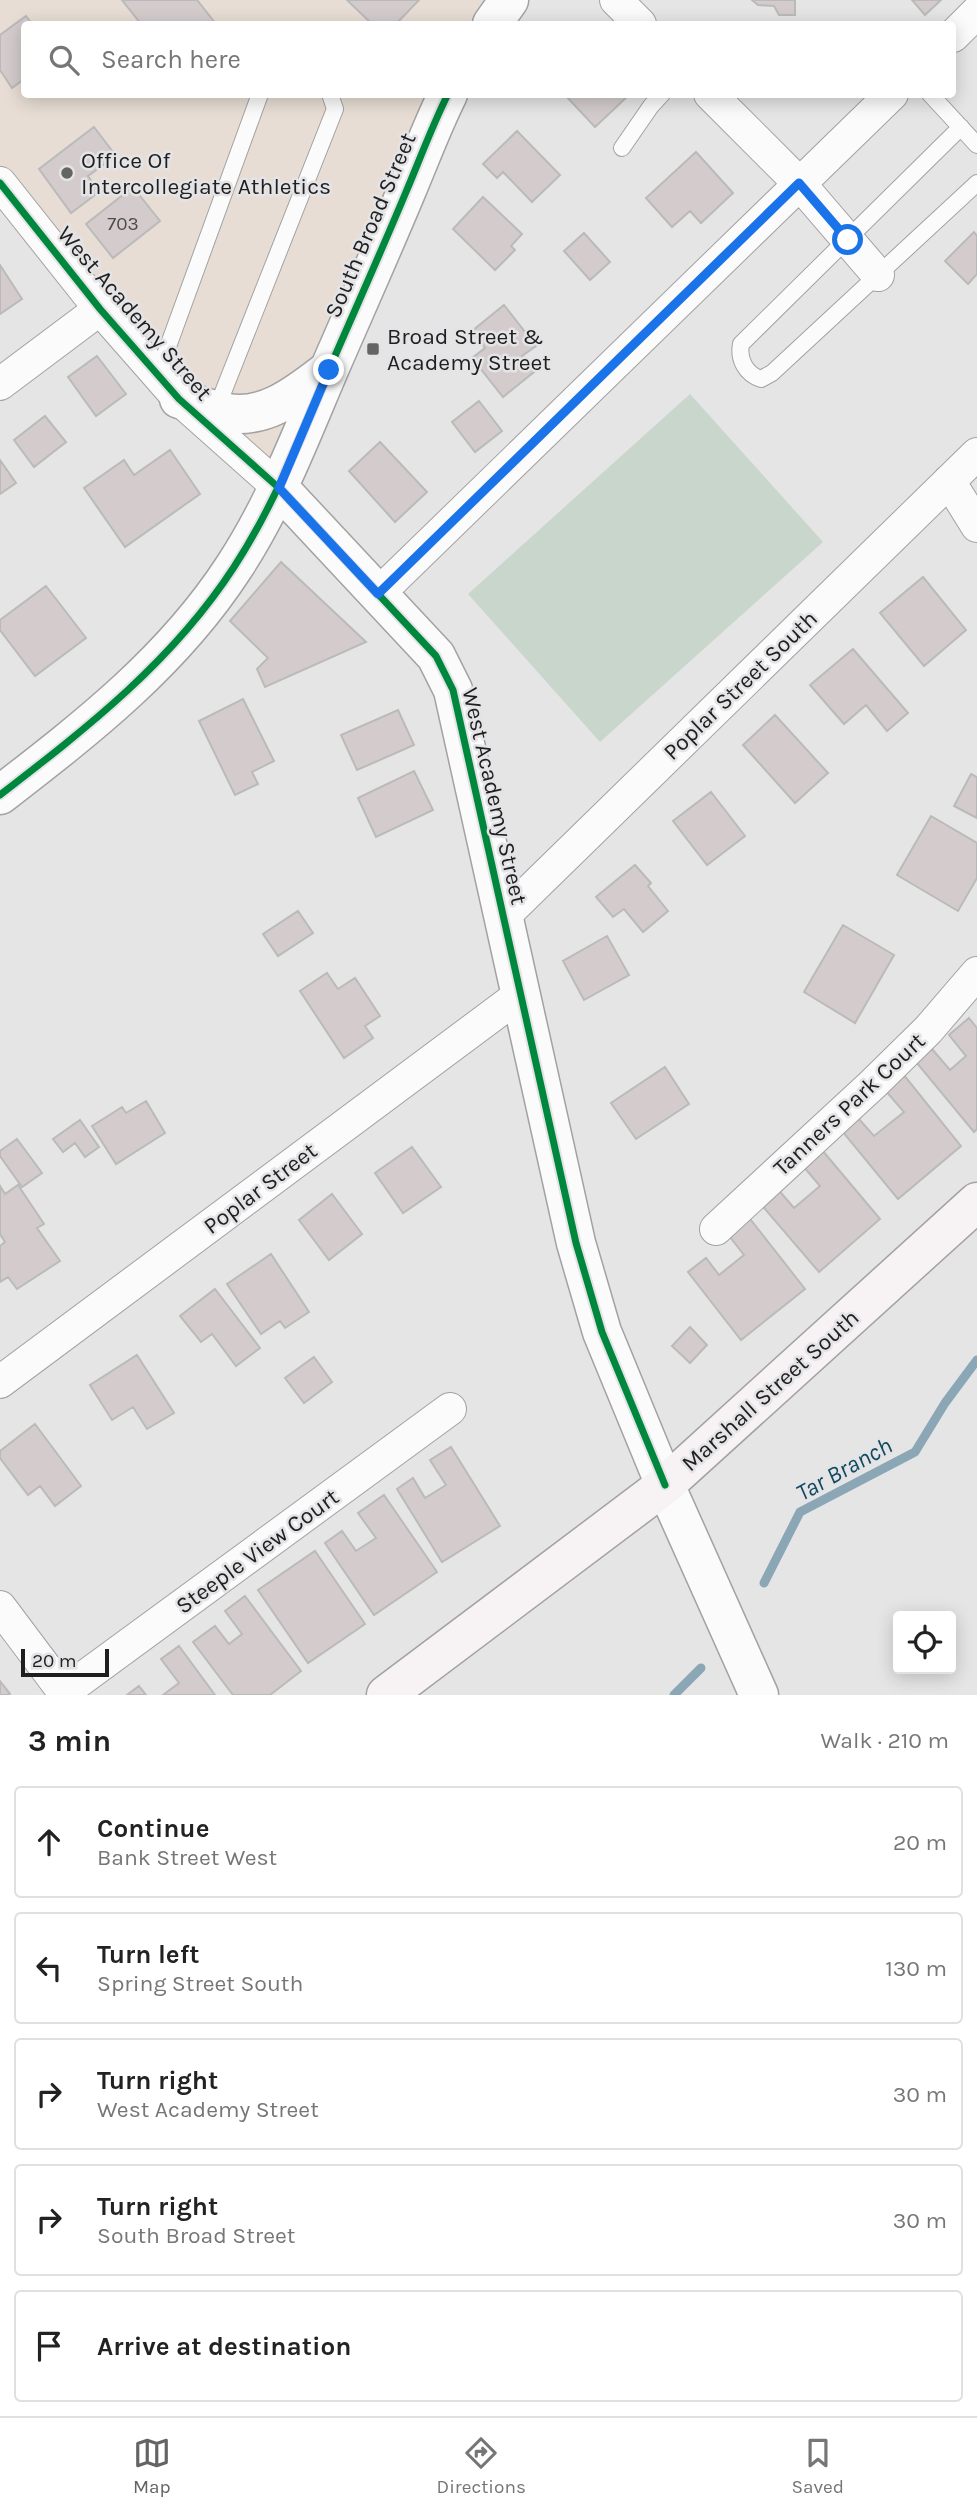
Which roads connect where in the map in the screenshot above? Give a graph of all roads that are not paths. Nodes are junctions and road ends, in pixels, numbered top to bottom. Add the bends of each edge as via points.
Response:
1 (509, 0) edge
2 (616, 0) edge
3 (977, 12) edge
4 (494, 21) edge
5 (637, 21) edge
6 (956, 33) edge
7 (259, 98) edge
8 (331, 98) edge
9 (446, 98) edge
10 (658, 98) edge
11 (714, 98) edge
12 (888, 98) edge
13 (934, 98) edge
14 (961, 127) junction
15 (977, 145) edge
16 (622, 148) dead end
17 (0, 183) edge
18 (799, 183) junction
19 (977, 183) edge
20 (848, 240) junction
21 (878, 275) junction
22 (100, 309) junction
23 (329, 370) junction
24 (0, 384) edge
25 (169, 386) junction
26 (213, 418) junction
27 (977, 454) edge
28 (949, 481) junction
29 (279, 488) junction
30 (977, 526) edge
31 (378, 594) junction
32 (0, 795) edge
33 (504, 916) junction
34 (977, 973) edge
35 (521, 994) junction
36 (977, 1202) edge
37 (716, 1229) dead end
38 (0, 1382) edge
39 (450, 1409) dead end
40 (665, 1485) junction
41 (0, 1607) edge
42 (64, 1694) edge
43 (386, 1695) edge
44 (759, 1695) edge

1 - 4 street
2 - 5 street
3 - 6 street
7 - 25 lane
8 - 26 lane via 335,109
9 - 23 street, South Broad Street
10 - 16 lane
11 - 18 street
12 - 18 street
13 - 14 lane
14 - 15 lane
14 - 20 lane
17 - 22 street, West Academy Street
18 - 20 street
18 - 31 street
19 - 21 lane
20 - 21 street
20 - 21 lane via 741,344 744,366 752,376 761,379 772,373
22 - 24 street
22 - 25 street, West Academy Street
23 - 26 street via 290,400 267,410
23 - 29 street, South Broad Street
25 - 26 street
26 - 29 street, West Academy Street
27 - 28 street, Poplar Street South
28 - 30 street
28 - 33 street, Poplar Street South
29 - 31 street, West Academy Street
29 - 32 street, South Broad Street via 234,568 184,633 95,722
31 - 33 street, West Academy Street via 436,656 453,690
33 - 35 street, West Academy Street
34 - 37 street, Tanners Park Court via 873,1084
35 - 38 street, Poplar Street
35 - 40 street, West Academy Street via 576,1243 602,1332
36 - 40 main road, Marshall Street South
39 - 42 street, Steeple View Court
40 - 43 main road, Marshall Street South
40 - 44 street, West Academy Street
41 - 42 street

